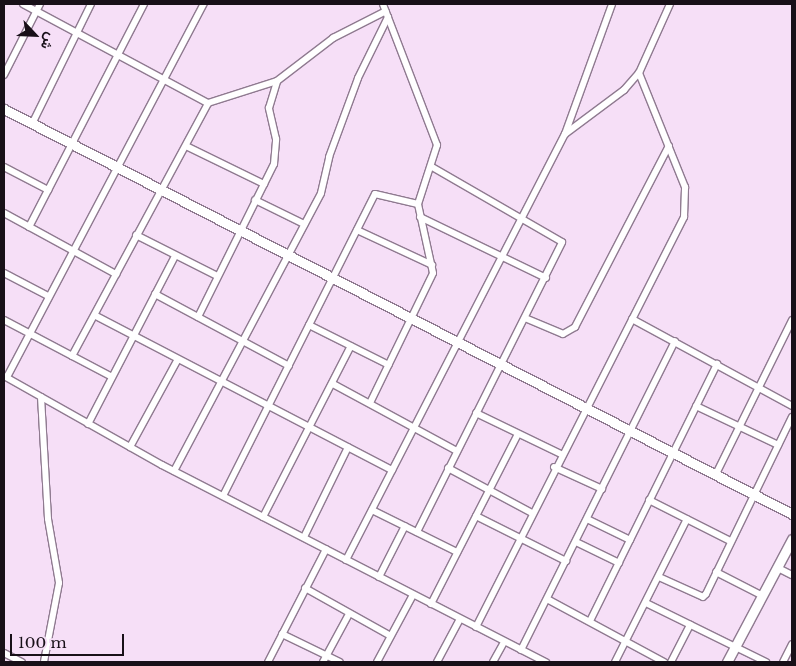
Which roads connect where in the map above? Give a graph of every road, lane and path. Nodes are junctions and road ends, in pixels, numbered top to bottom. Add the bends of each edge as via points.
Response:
1 (22, 4) edge
2 (40, 4) edge
3 (91, 4) edge
4 (144, 4) edge
5 (204, 4) edge
6 (383, 4) edge
7 (612, 4) edge
8 (670, 4) edge
9 (36, 11) junction
10 (387, 14) junction
11 (76, 32) junction
12 (119, 54) junction
13 (639, 73) junction
14 (4, 75) edge
15 (161, 78) junction
16 (277, 81) junction
17 (208, 103) junction
18 (4, 109) edge
19 (32, 124) junction
20 (565, 134) junction
21 (72, 144) junction
22 (186, 146) junction
23 (669, 146) junction
24 (118, 167) junction
25 (432, 167) junction
26 (5, 170) edge
27 (264, 184) junction
28 (48, 190) junction
29 (162, 190) junction
30 (256, 200) junction
31 (418, 204) junction
32 (4, 214) edge
33 (522, 216) junction
34 (420, 217) junction
35 (304, 224) junction
36 (29, 227) junction
37 (357, 230) junction
38 (240, 231) junction
39 (136, 235) junction
40 (73, 250) junction
41 (286, 255) junction
42 (175, 256) junction
43 (501, 256) junction
44 (432, 265) junction
45 (116, 274) junction
46 (4, 275) edge
47 (217, 276) junction
48 (546, 278) junction
49 (334, 279) junction
50 (154, 294) junction
51 (48, 296) junction
52 (96, 316) junction
53 (198, 317) junction
54 (525, 318) junction
55 (413, 319) junction
56 (632, 319) junction
57 (4, 320) edge
58 (792, 320) edge
59 (309, 326) junction
60 (29, 332) junction
61 (133, 336) junction
62 (242, 340) junction
63 (675, 340) junction
64 (457, 342) junction
65 (351, 346) junction
66 (72, 356) junction
67 (178, 359) junction
68 (500, 364) junction
69 (717, 364) junction
70 (389, 365) junction
71 (289, 366) junction
72 (5, 376) edge
73 (112, 377) junction
74 (222, 382) junction
75 (333, 384) junction
76 (757, 386) junction
77 (41, 397) junction
78 (370, 403) junction
79 (268, 406) junction
80 (696, 406) junction
81 (792, 406) edge
82 (585, 408) junction
83 (476, 413) junction
84 (792, 416) edge
85 (88, 424) junction
86 (738, 426) junction
87 (309, 427) junction
88 (414, 428) junction
89 (630, 430) junction
90 (518, 434) junction
91 (778, 445) junction
92 (348, 447) junction
93 (130, 448) junction
94 (457, 451) junction
95 (673, 452) junction
96 (561, 454) junction
97 (448, 468) junction
98 (554, 468) junction
99 (392, 470) junction
100 (174, 471) junction
101 (716, 474) junction
102 (602, 489) junction
103 (489, 491) junction
104 (755, 494) junction
105 (223, 496) junction
106 (649, 500) junction
107 (372, 510) junction
108 (532, 513) junction
109 (792, 514) edge
110 (476, 516) junction
111 (263, 517) junction
112 (587, 518) junction
113 (687, 519) junction
114 (405, 526) junction
115 (416, 532) junction
116 (304, 537) junction
117 (520, 538) junction
118 (792, 539) edge
119 (630, 540) junction
120 (730, 541) junction
121 (576, 542) junction
122 (326, 549) junction
123 (457, 552) junction
124 (346, 560) junction
125 (566, 561) junction
126 (619, 563) junction
127 (778, 568) junction
128 (716, 572) junction
129 (792, 575) edge
130 (379, 577) junction
131 (659, 577) junction
132 (305, 588) junction
133 (413, 594) junction
134 (763, 596) junction
135 (548, 599) junction
136 (646, 603) junction
137 (431, 604) junction
138 (349, 614) junction
139 (460, 619) junction
140 (590, 621) junction
141 (690, 625) junction
142 (476, 627) junction
143 (282, 634) junction
144 (391, 636) junction
145 (626, 641) junction
146 (504, 642) junction
147 (792, 644) edge
148 (735, 648) junction
149 (521, 650) junction
150 (4, 653) edge
151 (325, 659) edge
152 (22, 662) edge
153 (44, 662) edge
154 (268, 662) edge
155 (340, 662) edge
156 (377, 662) edge
157 (438, 662) edge
158 (493, 662) edge
159 (546, 662) edge
160 (615, 662) edge
161 (664, 662) edge
162 (670, 662) edge
163 (727, 662) edge
164 (766, 662) edge
165 (783, 662) edge

1 - 9 street
2 - 9 street
3 - 11 street
4 - 12 street
5 - 15 street
6 - 10 street
7 - 20 street
8 - 13 street
9 - 11 street
9 - 14 street
10 - 16 street via 333,38
10 - 25 street via 437,145
10 - 35 street via 358,78 329,158 321,193
11 - 12 street
11 - 19 street
12 - 15 street
12 - 21 street
13 - 20 street via 624,90
13 - 23 street
15 - 17 street
15 - 24 street
16 - 17 street
16 - 27 street via 269,108 277,153
17 - 22 street
18 - 19 street
19 - 21 street
20 - 33 street
21 - 24 street
21 - 28 street
22 - 27 street
22 - 29 street
23 - 54 street via 575,327 563,334
23 - 56 street via 688,202
24 - 29 street
24 - 40 street
25 - 31 street
25 - 33 street
26 - 28 street
27 - 30 street
28 - 36 street
29 - 38 street
29 - 39 street
30 - 35 street
30 - 38 street
31 - 34 street
31 - 37 street via 376,192
32 - 36 street
33 - 43 street
33 - 48 street via 562,242
34 - 43 street
34 - 44 street
35 - 41 street
36 - 40 street
37 - 44 street
37 - 49 street
38 - 41 street
38 - 47 street
39 - 42 street
39 - 45 street
40 - 45 street
40 - 51 street
41 - 49 street
41 - 62 street
42 - 47 street
42 - 50 street
43 - 48 street
43 - 64 street
44 - 55 street via 433,273
45 - 52 street
46 - 51 street
47 - 53 street
48 - 54 street
49 - 55 street
49 - 59 street
50 - 53 street
50 - 61 street
51 - 60 street
52 - 61 street
52 - 66 street
53 - 62 street
54 - 68 street
55 - 64 street
55 - 70 street
56 - 63 street
56 - 82 street
57 - 60 street
58 - 76 street
59 - 65 street
59 - 71 street
60 - 66 street
60 - 72 street
61 - 67 street
61 - 73 street
62 - 71 street
62 - 74 street
63 - 69 street
63 - 89 street
64 - 68 street
64 - 88 street
65 - 70 street
65 - 75 street
66 - 73 street
67 - 74 street
67 - 93 street
68 - 82 street
68 - 83 street
69 - 76 street
69 - 80 street
70 - 78 street
71 - 79 street
72 - 77 street
73 - 85 street
74 - 79 street
74 - 100 street
75 - 78 street
75 - 87 street
76 - 81 street
76 - 86 street
77 - 85 street
77 - 153 street via 48,519 59,583
78 - 88 street
79 - 87 street
79 - 105 street
80 - 86 street
80 - 95 street
82 - 89 street
82 - 96 street
83 - 90 street
83 - 94 street
84 - 91 street
85 - 93 street
86 - 91 street
86 - 101 street
87 - 92 street
87 - 111 street
88 - 94 street
88 - 99 street
89 - 95 street
89 - 102 street
90 - 96 street
90 - 103 street
91 - 104 street
92 - 99 street
92 - 116 street
93 - 100 street
94 - 97 street
95 - 101 street
95 - 106 street
96 - 98 street
97 - 103 street
97 - 115 street
98 - 102 street
98 - 108 street
99 - 107 street
100 - 105 street
101 - 104 street
102 - 112 street
103 - 108 street
103 - 110 street
104 - 109 street
104 - 120 street
105 - 111 street
106 - 113 street
106 - 119 street
107 - 114 street
107 - 124 street
108 - 117 street
110 - 117 street
110 - 123 street
111 - 116 street
112 - 119 street
112 - 121 street
113 - 120 street
113 - 131 street
114 - 115 street
114 - 130 street
115 - 123 street
116 - 122 street
117 - 125 street
117 - 142 street
118 - 127 street
119 - 126 street
120 - 128 street
121 - 125 street
121 - 126 street
122 - 124 street
122 - 132 street
123 - 137 street
124 - 130 street
125 - 135 street
126 - 140 street
127 - 129 street
127 - 134 street
128 - 131 street via 703,597
128 - 134 street
130 - 133 street
131 - 136 street
132 - 138 street
132 - 143 street
133 - 137 street
133 - 144 street
134 - 148 street
135 - 140 street
135 - 149 street
136 - 141 street
136 - 145 street
137 - 139 street
138 - 144 street
138 - 151 street
139 - 142 street
139 - 157 street
140 - 145 street
141 - 148 street
141 - 162 street
142 - 146 street
143 - 151 street
143 - 154 street
144 - 156 street
145 - 160 street
145 - 161 street
146 - 149 street
146 - 158 street
147 - 165 street
148 - 163 street
148 - 164 street
149 - 159 street
150 - 152 street
151 - 155 street

